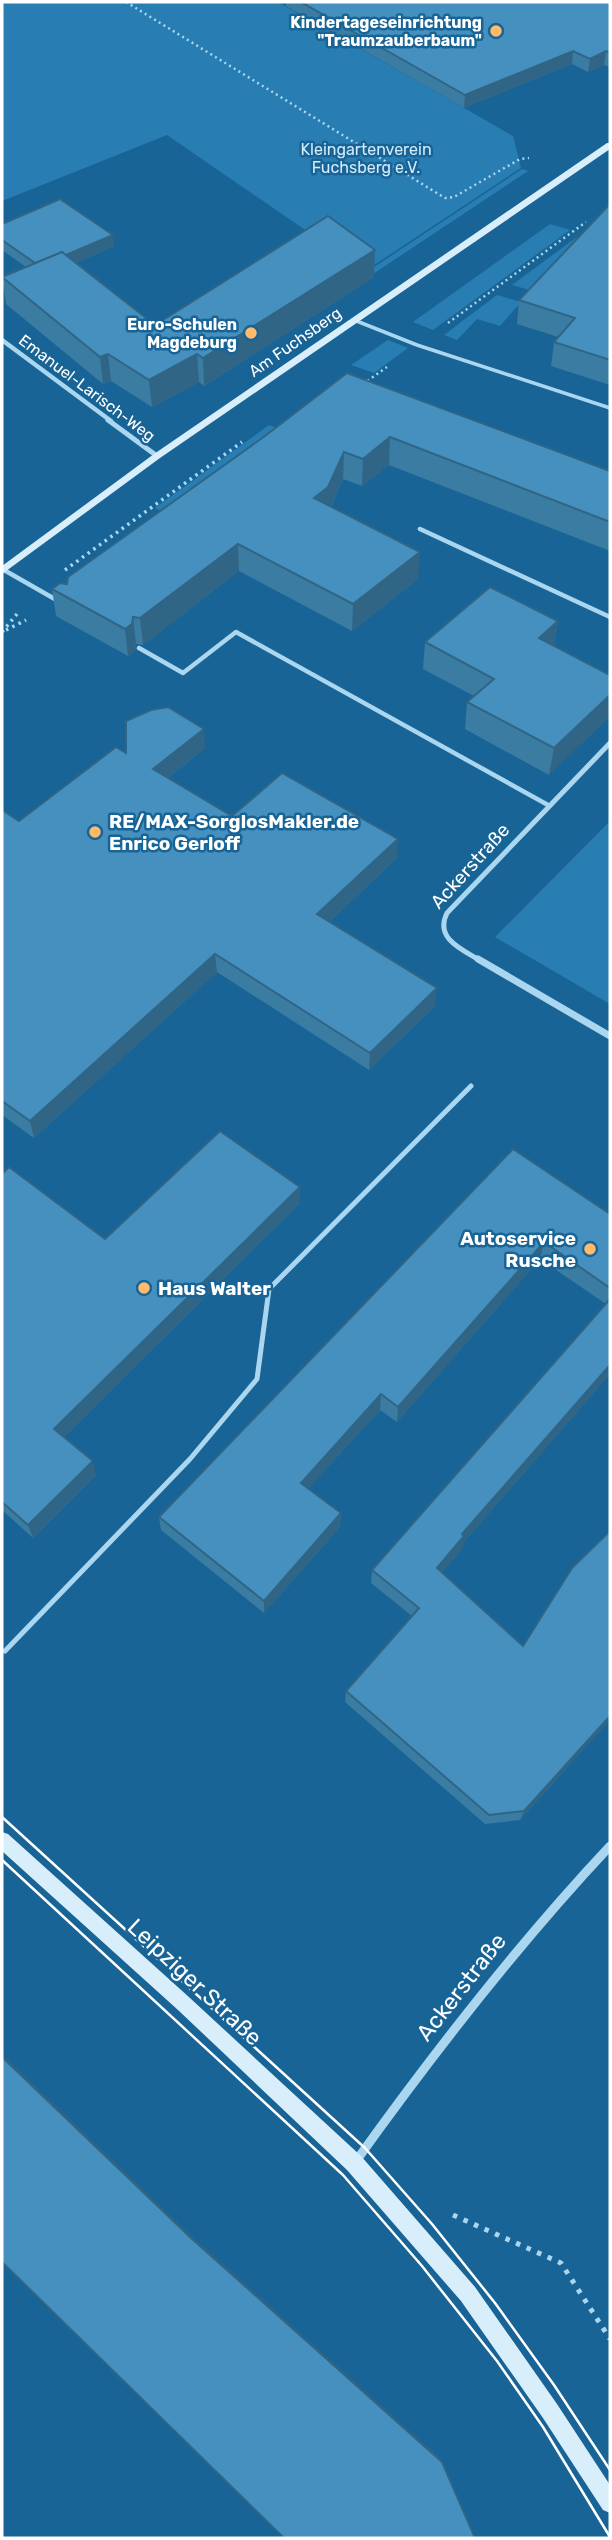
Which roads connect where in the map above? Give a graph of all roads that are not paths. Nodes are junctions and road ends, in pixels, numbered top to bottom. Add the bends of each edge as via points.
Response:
1 (610, 145) edge
2 (354, 320) junction
3 (2, 340) edge
4 (610, 408) edge
5 (157, 456) junction
6 (420, 529) dead end
7 (3, 571) edge
8 (68, 607) edge
9 (610, 617) edge
10 (139, 648) edge
11 (610, 743) edge
12 (548, 805) junction
13 (610, 1036) edge
14 (471, 1086) dead end
15 (5, 1651) dead end
16 (2, 1840) edge
17 (610, 1846) edge
18 (354, 2163) junction
19 (610, 2503) edge

1 - 2 main road, Am Fuchsberg
2 - 4 lane
2 - 5 main road, Am Fuchsberg
3 - 5 street, Emanuel-Larisch-Weg
5 - 7 main road, Am Fuchsberg
6 - 9 lane
7 - 8 lane
10 - 12 lane via 183,673 236,632
11 - 12 street, Ackerstraße
12 - 13 street, Ackerstraße via 451,907 442,920 442,932 456,946
14 - 15 lane via 269,1289 257,1379 190,1459
16 - 18 main road, Leipziger Straße
17 - 18 street, Ackerstraße via 526,1937 434,2052
18 - 19 main road, Leipziger Straße via 468,2294

